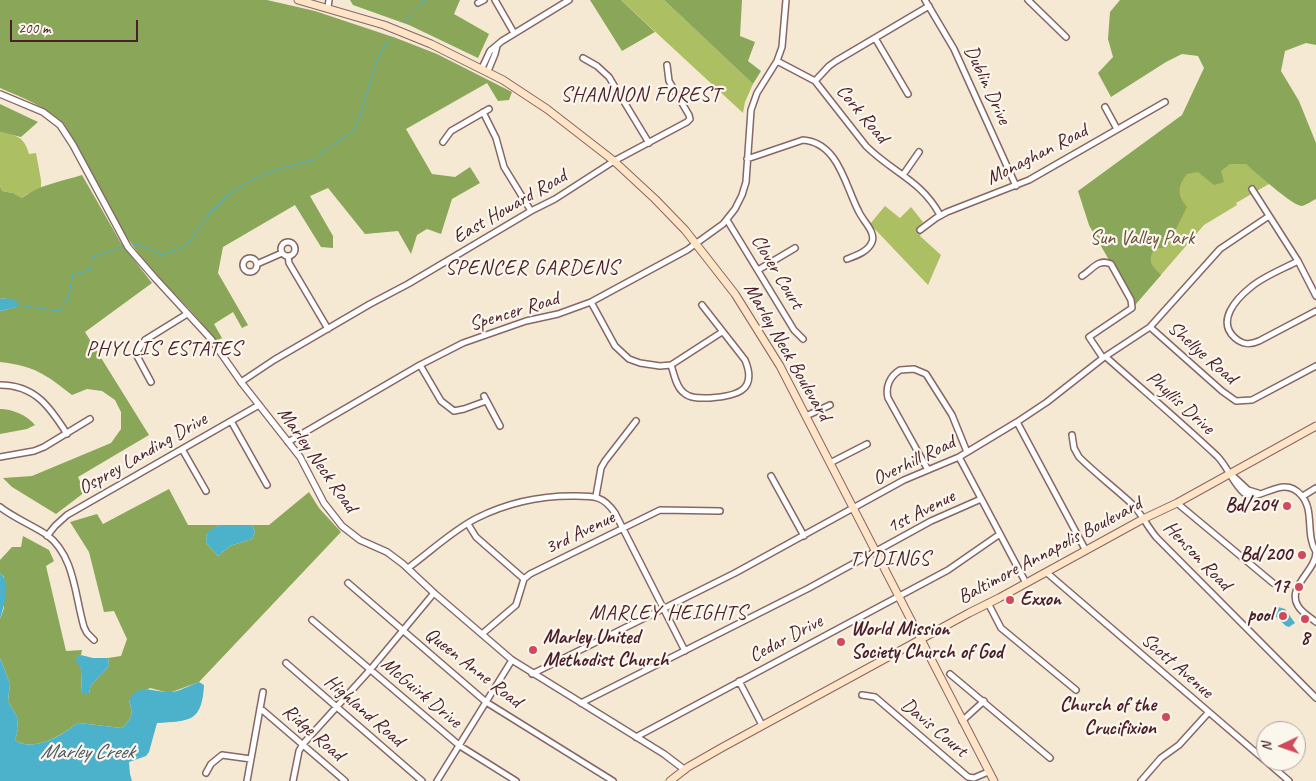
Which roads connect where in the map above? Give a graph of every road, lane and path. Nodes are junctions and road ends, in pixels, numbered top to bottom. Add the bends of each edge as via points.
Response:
1 (298, 0) edge
2 (484, 0) edge
3 (494, 0) edge
4 (569, 0) edge
5 (786, 0) edge
6 (925, 0) edge
7 (1028, 0) edge
8 (325, 3) edge
9 (478, 3) dead end
10 (928, 6) junction
11 (514, 33) junction
12 (1066, 37) dead end
13 (875, 38) junction
14 (583, 58) dead end
15 (777, 61) junction
16 (667, 65) dead end
17 (485, 69) junction
18 (816, 81) junction
19 (0, 94) edge
20 (908, 94) dead end
21 (1165, 102) dead end
22 (1105, 107) dead end
23 (1117, 129) junction
24 (443, 142) dead end
25 (650, 143) junction
26 (919, 152) dead end
27 (748, 159) junction
28 (614, 161) junction
29 (903, 175) junction
30 (1016, 186) junction
31 (1252, 189) dead end
32 (532, 211) junction
33 (940, 215) junction
34 (1269, 216) junction
35 (727, 220) junction
36 (920, 230) dead end
37 (696, 244) junction
38 (795, 248) dead end
39 (282, 253) junction
40 (288, 256) junction
41 (847, 260) dead end
42 (1298, 261) junction
43 (257, 264) dead end
44 (758, 270) junction
45 (1082, 276) dead end
46 (1316, 296) edge
47 (591, 302) junction
48 (702, 305) dead end
49 (1316, 311) edge
50 (187, 314) junction
51 (1150, 327) junction
52 (328, 329) junction
53 (722, 332) junction
54 (803, 339) dead end
55 (1104, 357) junction
56 (420, 365) junction
57 (671, 365) junction
58 (1316, 366) edge
59 (151, 382) dead end
60 (241, 382) junction
61 (0, 384) edge
62 (830, 404) dead end
63 (259, 405) junction
64 (806, 416) junction
65 (90, 419) dead end
66 (231, 421) junction
67 (636, 421) dead end
68 (1017, 422) junction
69 (500, 426) dead end
70 (1316, 426) edge
71 (67, 434) junction
72 (1072, 436) dead end
73 (288, 442) junction
74 (867, 444) dead end
75 (182, 449) junction
76 (967, 452) junction
77 (0, 457) edge
78 (959, 457) junction
79 (830, 463) junction
80 (928, 470) junction
81 (1231, 474) junction
82 (771, 476) dead end
83 (267, 485) dead end
84 (1316, 488) edge
85 (206, 491) dead end
86 (596, 496) junction
87 (1303, 496) junction
88 (981, 499) junction
89 (1177, 503) junction
90 (0, 507) edge
91 (853, 509) junction
92 (720, 511) dead end
93 (1143, 519) junction
94 (468, 524) junction
95 (623, 528) junction
96 (1000, 534) junction
97 (47, 536) junction
98 (804, 536) junction
99 (1085, 550) junction
100 (876, 552) junction
101 (1316, 552) edge
102 (408, 568) junction
103 (1046, 572) junction
104 (524, 579) junction
105 (348, 583) dead end
106 (1026, 583) junction
107 (1274, 583) dead end
108 (434, 593) junction
109 (899, 595) junction
110 (988, 603) junction
111 (663, 609) junction
112 (312, 620) dead end
113 (1316, 622) edge
114 (402, 630) junction
115 (482, 634) junction
116 (921, 639) junction
117 (94, 640) dead end
118 (685, 651) junction
119 (512, 660) junction
120 (286, 663) dead end
121 (370, 670) junction
122 (532, 674) junction
123 (950, 674) dead end
124 (739, 681) junction
125 (1076, 690) dead end
126 (263, 692) dead end
127 (862, 695) dead end
128 (1316, 698) edge
129 (984, 701) junction
130 (486, 702) junction
131 (581, 703) junction
132 (336, 707) junction
133 (260, 708) junction
134 (1208, 713) junction
135 (962, 722) junction
136 (762, 725) junction
137 (636, 737) junction
138 (303, 744) junction
139 (460, 746) junction
140 (1050, 758) dead end
141 (251, 759) junction
142 (685, 770) junction
143 (206, 772) dead end
144 (988, 772) junction
145 (247, 781) edge
146 (294, 781) edge
147 (345, 781) edge
148 (422, 781) edge
149 (437, 781) edge
150 (516, 781) edge
151 (613, 781) edge
152 (670, 781) edge
153 (994, 781) edge
154 (1141, 781) edge
155 (1289, 781) edge

1 - 8 main road, Marley Neck Boulevard
2 - 9 street
3 - 11 street
4 - 11 street
5 - 15 street, Spencer Road via 784,38
6 - 10 street, Dublin Drive
7 - 12 street
8 - 17 main road, Marley Neck Boulevard via 432,44
10 - 13 street
10 - 30 street, Dublin Drive via 954,49
11 - 17 street via 490,52
13 - 18 street via 829,66
13 - 20 street
14 - 25 street via 609,77
15 - 18 street, Cork Road
15 - 27 street, Spencer Road via 754,100 749,122
16 - 25 street, East Howard Road via 669,81 690,119
17 - 28 main road, Marley Neck Boulevard via 547,109
18 - 29 street, Cork Road via 866,146
19 - 50 street, Marley Neck Road via 43,112 60,125 128,247
21 - 23 street, Monaghan Road
22 - 23 street
23 - 30 street, Monaghan Road
24 - 32 street via 451,131 486,110 504,166
25 - 28 street, East Howard Road
26 - 29 street
27 - 35 street, Spencer Road via 742,195
27 - 41 street via 803,140 812,141 824,149 840,166 858,212 872,234 873,241 869,247
28 - 32 street, East Howard Road
28 - 37 main road, Marley Neck Boulevard
29 - 33 street, Cork Road via 926,194
30 - 33 street, Monaghan Road
31 - 34 street
32 - 52 street, East Howard Road
33 - 36 street, Monaghan Road
34 - 42 street
34 - 51 street, Overhill Road via 1220,249
35 - 37 street, Spencer Road
35 - 44 street, Clover Court
37 - 47 street, Spencer Road
37 - 64 main road, Marley Neck Boulevard via 752,318
38 - 44 street
39 - 40 street
39 - 40 street via 281,247 289,242 295,249
39 - 43 street
40 - 52 street
42 - 46 street
42 - 49 street via 1250,288 1230,311 1227,327 1238,340 1250,344
44 - 54 street, Clover Court via 794,330
45 - 55 street, Phyllis Drive via 1100,262 1110,264 1131,300 1132,308 1089,337
47 - 56 street, Spencer Road via 462,343
47 - 57 street via 615,346 629,359 652,366
48 - 53 street
50 - 59 street via 141,344 137,356
50 - 60 street, Marley Neck Road via 211,339
51 - 55 street, Overhill Road
51 - 58 street, Shellye Road via 1236,401 1252,400
52 - 60 street, East Howard Road
53 - 57 street
53 - 57 street via 749,369 740,393 721,397 690,396 683,392 675,379
55 - 68 street, Overhill Road
55 - 81 street, Phyllis Drive via 1218,457
56 - 69 street via 441,401 454,411 485,398
56 - 73 street, Spencer Road
60 - 63 street, Marley Neck Road
61 - 71 street via 18,387 38,397 54,413
62 - 64 street
63 - 66 street, Osprey Landing Drive
63 - 73 street, Marley Neck Road
64 - 79 main road, Marley Neck Boulevard
65 - 71 street
66 - 75 street, Osprey Landing Drive
66 - 83 street
67 - 86 street via 605,461
68 - 76 street, Overhill Road
68 - 99 street
70 - 81 main road, Baltimore Annapolis Boulevard
71 - 77 street via 34,451
72 - 93 street, Henson Road via 1080,457 1133,505
73 - 102 street, Marley Neck Road via 300,457 324,503 342,526
74 - 79 street
75 - 85 street
75 - 97 street, Osprey Landing Drive via 67,515
76 - 78 street, Overhill Road
76 - 80 street via 952,415 926,374 914,368 900,370 890,381 888,398
78 - 80 street, Overhill Road
78 - 88 street
79 - 91 main road, Marley Neck Boulevard
80 - 91 street, Overhill Road
81 - 87 street, Phyllis Drive via 1248,490 1258,494 1290,487
81 - 89 main road, Baltimore Annapolis Boulevard
82 - 98 street
84 - 87 street
86 - 94 street via 533,499 513,504
86 - 95 street via 612,508
87 - 101 street via 1310,540
88 - 96 street
88 - 100 street, 1st Avenue via 931,521
89 - 93 main road, Baltimore Annapolis Boulevard
89 - 107 street
90 - 97 street
91 - 98 street, Overhill Road
91 - 100 main road, Marley Neck Boulevard
92 - 95 street, 3rd Avenue via 660,510
93 - 99 main road, Baltimore Annapolis Boulevard
93 - 128 street, Henson Road via 1164,545
94 - 102 street
94 - 104 street via 476,537
95 - 104 street, 3rd Avenue
95 - 111 street
96 - 106 street
96 - 109 street, Cedar Drive via 948,570
97 - 117 street via 67,560 84,627
98 - 111 street, Overhill Road
99 - 103 main road, Baltimore Annapolis Boulevard
100 - 109 main road, Marley Neck Boulevard
100 - 118 street, 1st Avenue
101 - 113 street via 1314,564 1295,597 1300,609
102 - 108 street, Marley Neck Road
103 - 106 main road, Baltimore Annapolis Boulevard
103 - 134 street, Scott Avenue
104 - 115 street via 516,604
105 - 114 street, Queen Anne Road
106 - 110 main road, Baltimore Annapolis Boulevard
108 - 114 street
108 - 115 street, Marley Neck Road
109 - 116 main road, Marley Neck Boulevard
109 - 124 street, Cedar Drive
110 - 116 main road, Baltimore Annapolis Boulevard
110 - 125 street via 1001,628
111 - 118 street
111 - 122 street, Overhill Road
112 - 121 street, McGuirk Drive
114 - 121 street
114 - 130 street, Queen Anne Road
115 - 119 street, Marley Neck Road
116 - 135 main road, Marley Neck Boulevard
116 - 136 main road, Baltimore Annapolis Boulevard
118 - 131 street, 1st Avenue
119 - 122 street, Marley Neck Road
119 - 130 street
120 - 132 street, Highland Road
121 - 132 street
121 - 139 street, McGuirk Drive
122 - 131 street, Marley Neck Road
123 - 129 street
124 - 136 street
124 - 137 street, Cedar Drive
126 - 133 street
127 - 144 street, Davis Court via 875,697 968,777
129 - 135 street
129 - 140 street
130 - 139 street
130 - 151 street, Queen Anne Road
131 - 137 street, Marley Neck Road
132 - 138 street
132 - 148 street, Highland Road
133 - 138 street, Ridge Road
133 - 141 street
134 - 154 street
134 - 155 street, Scott Avenue
135 - 144 main road, Marley Neck Boulevard
136 - 142 main road, Baltimore Annapolis Boulevard
137 - 142 street, Marley Neck Road
138 - 146 street
138 - 147 street, Ridge Road
139 - 149 street
139 - 150 street, McGuirk Drive
141 - 143 street via 222,755
141 - 145 street
142 - 152 main road, Baltimore Annapolis Boulevard
144 - 153 main road, Marley Neck Boulevard

